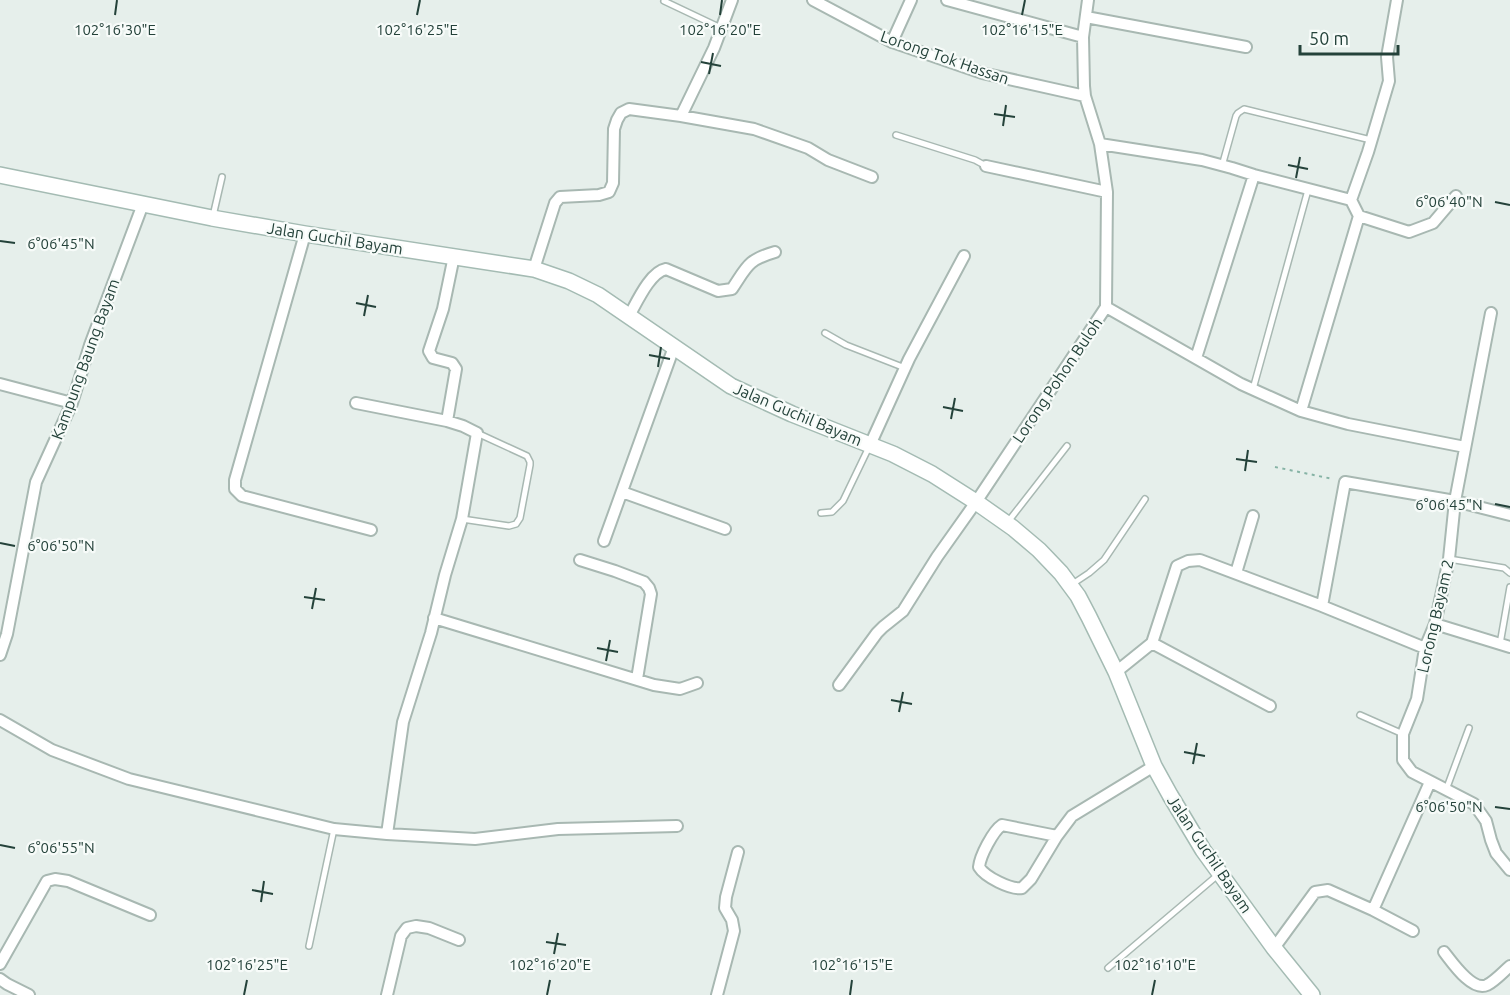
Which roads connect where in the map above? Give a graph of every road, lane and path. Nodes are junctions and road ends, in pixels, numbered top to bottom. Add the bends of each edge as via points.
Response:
1 (732, 0) edge
2 (813, 0) edge
3 (911, 0) edge
4 (947, 0) edge
5 (1088, 0) edge
6 (1396, 0) edge
7 (664, 1) edge
8 (1086, 17) junction
9 (722, 28) junction
10 (1083, 37) junction
11 (892, 42) junction
12 (1246, 47) dead end
13 (1085, 96) junction
14 (681, 116) junction
15 (896, 135) dead end
16 (1371, 140) junction
17 (1100, 144) junction
18 (986, 166) joint
19 (1222, 166) junction
20 (1254, 175) junction
21 (222, 177) dead end
22 (872, 177) dead end
23 (1, 178) edge
24 (1309, 188) junction
25 (1107, 192) junction
26 (1456, 196) dead end
27 (1351, 200) junction
28 (143, 204) junction
29 (1359, 216) junction
30 (212, 218) junction
31 (305, 234) junction
32 (775, 252) dead end
33 (454, 256) junction
34 (964, 256) dead end
35 (534, 269) junction
36 (1106, 307) junction
37 (1491, 312) dead end
38 (629, 316) junction
39 (825, 333) dead end
40 (674, 347) junction
41 (1196, 358) junction
42 (905, 368) junction
43 (0, 384) edge
44 (1253, 390) junction
45 (72, 403) junction
46 (356, 403) dead end
47 (1300, 411) junction
48 (447, 421) junction
49 (477, 433) junction
50 (870, 445) junction
51 (1067, 446) dead end
52 (1465, 447) junction
53 (1275, 467) dead end
54 (1345, 482) junction
55 (622, 492) junction
56 (1144, 499) dead end
57 (1455, 501) junction
58 (976, 502) junction
59 (821, 513) dead end
60 (1510, 515) edge
61 (1253, 516) dead end
62 (462, 519) junction
63 (1006, 524) junction
64 (725, 529) dead end
65 (371, 530) dead end
66 (604, 541) dead end
67 (1449, 559) junction
68 (580, 560) dead end
69 (1236, 573) junction
70 (1510, 573) edge
71 (1070, 585) junction
72 (1510, 587) edge
73 (1322, 606) junction
74 (434, 618) junction
75 (1435, 624) junction
76 (1152, 643) junction
77 (1505, 646) edge
78 (1425, 648) junction
79 (0, 655) edge
80 (1116, 672) junction
81 (637, 679) junction
82 (697, 683) dead end
83 (839, 685) dead end
84 (1270, 706) dead end
85 (1360, 716) dead end
86 (0, 720) edge
87 (1468, 728) dead end
88 (1403, 734) junction
89 (1154, 766) junction
90 (1430, 782) junction
91 (1446, 790) junction
92 (677, 826) dead end
93 (334, 829) junction
94 (387, 834) junction
95 (1057, 836) junction
96 (738, 852) dead end
97 (1510, 870) edge
98 (1220, 873) junction
99 (1373, 910) junction
100 (150, 915) dead end
101 (1413, 931) dead end
102 (459, 940) dead end
103 (309, 946) dead end
104 (1274, 948) junction
105 (1444, 952) dead end
106 (0, 964) edge
107 (1510, 966) edge
108 (1108, 968) dead end
109 (1293, 971) junction
110 (3, 986) edge
111 (29, 995) edge
112 (387, 995) edge
113 (717, 995) edge
114 (1305, 995) edge
115 (1312, 995) edge

1 - 9 street
2 - 11 street, Lorong Tok Hassan
3 - 11 street
4 - 10 street
5 - 8 street, Lorong Pohon Buloh
6 - 16 street via 1387,57 1389,81
7 - 9 lane
8 - 10 street, Lorong Pohon Buloh
8 - 12 street
9 - 14 street
10 - 13 street, Lorong Pohon Buloh
11 - 13 street, Lorong Tok Hassan via 982,74
13 - 17 street, Lorong Pohon Buloh
14 - 22 street via 754,129
14 - 35 street via 629,109 621,112 614,129 613,183 609,192 560,197
15 - 18 lane
16 - 19 lane via 1244,109 1236,117
16 - 27 street
17 - 19 street
17 - 25 street, Lorong Pohon Buloh
18 - 25 street
19 - 20 street
20 - 24 street
20 - 41 street
21 - 30 lane
23 - 28 main road, Jalan Guchil Bayam
24 - 27 street
24 - 44 lane
25 - 36 street, Lorong Pohon Buloh
26 - 29 street via 1433,223 1408,232
27 - 29 street
28 - 30 main road, Jalan Guchil Bayam
28 - 45 street, Kampung Baung Bayam
29 - 47 street
30 - 31 main road, Jalan Guchil Bayam
31 - 33 main road, Jalan Guchil Bayam
31 - 65 street via 235,489 242,496
32 - 38 street via 750,263 727,291 660,270 653,275
33 - 35 main road, Jalan Guchil Bayam
33 - 48 street via 429,351 434,358 452,363 456,369
34 - 42 street
35 - 38 main road, Jalan Guchil Bayam via 569,280
36 - 41 street
36 - 58 street, Lorong Pohon Buloh
37 - 52 street, Lorong Bayam 2
38 - 40 main road, Jalan Guchil Bayam
39 - 42 lane
40 - 50 main road, Jalan Guchil Bayam via 731,386
40 - 55 street
41 - 44 street
42 - 50 street
43 - 45 street
44 - 47 street
45 - 79 street, Kampung Baung Bayam via 36,482
46 - 48 street
47 - 52 street
48 - 49 street
49 - 62 street
49 - 62 lane via 527,456 530,465 516,524
50 - 58 main road, Jalan Guchil Bayam via 932,474
50 - 59 lane via 843,501 832,512
51 - 63 lane
52 - 57 street, Lorong Bayam 2
53 - 54 path
54 - 57 street
54 - 73 street
55 - 64 street
55 - 66 street
56 - 71 lane via 1104,560
57 - 60 street
57 - 67 street, Lorong Bayam 2
58 - 63 main road, Jalan Guchil Bayam
58 - 83 street, Lorong Pohon Buloh via 903,611 877,633
61 - 69 street
62 - 74 street
63 - 71 main road, Jalan Guchil Bayam via 1039,550
67 - 70 lane via 1504,568
67 - 75 street, Lorong Bayam 2
68 - 81 street via 644,582 649,588
69 - 73 street
69 - 76 street via 1200,560 1177,566
71 - 80 main road, Jalan Guchil Bayam
72 - 77 lane
73 - 78 street
74 - 81 street
74 - 94 street via 403,722
75 - 77 street
75 - 78 street, Lorong Bayam 2
76 - 80 street
76 - 84 street
78 - 88 street, Lorong Bayam 2 via 1416,699
80 - 89 main road, Jalan Guchil Bayam
81 - 82 street via 680,689
85 - 88 lane
86 - 93 street via 52,750 129,778
87 - 91 lane
88 - 90 street, Lorong Bayam 2 via 1403,760 1412,772
89 - 95 street via 1072,816
89 - 98 main road, Jalan Guchil Bayam
90 - 91 street, Lorong Bayam 2
90 - 99 street
91 - 97 street, Lorong Bayam 2 via 1474,804 1486,821 1496,853
92 - 94 street via 558,829 475,839
93 - 94 street
93 - 103 lane
95 - 95 street via 1023,888 995,880 979,867 1002,825
96 - 113 street via 725,908 734,931
98 - 104 main road, Jalan Guchil Bayam
98 - 108 lane
99 - 101 street
99 - 104 street via 1328,890 1315,892
100 - 106 street via 68,881 47,881
102 - 112 street via 429,928 407,928 400,936
104 - 109 main road, Jalan Guchil Bayam
105 - 107 street via 1468,981 1478,986 1486,985
109 - 114 main road, Jalan Guchil Bayam
109 - 115 main road, Jalan Guchil Bayam
110 - 111 street

